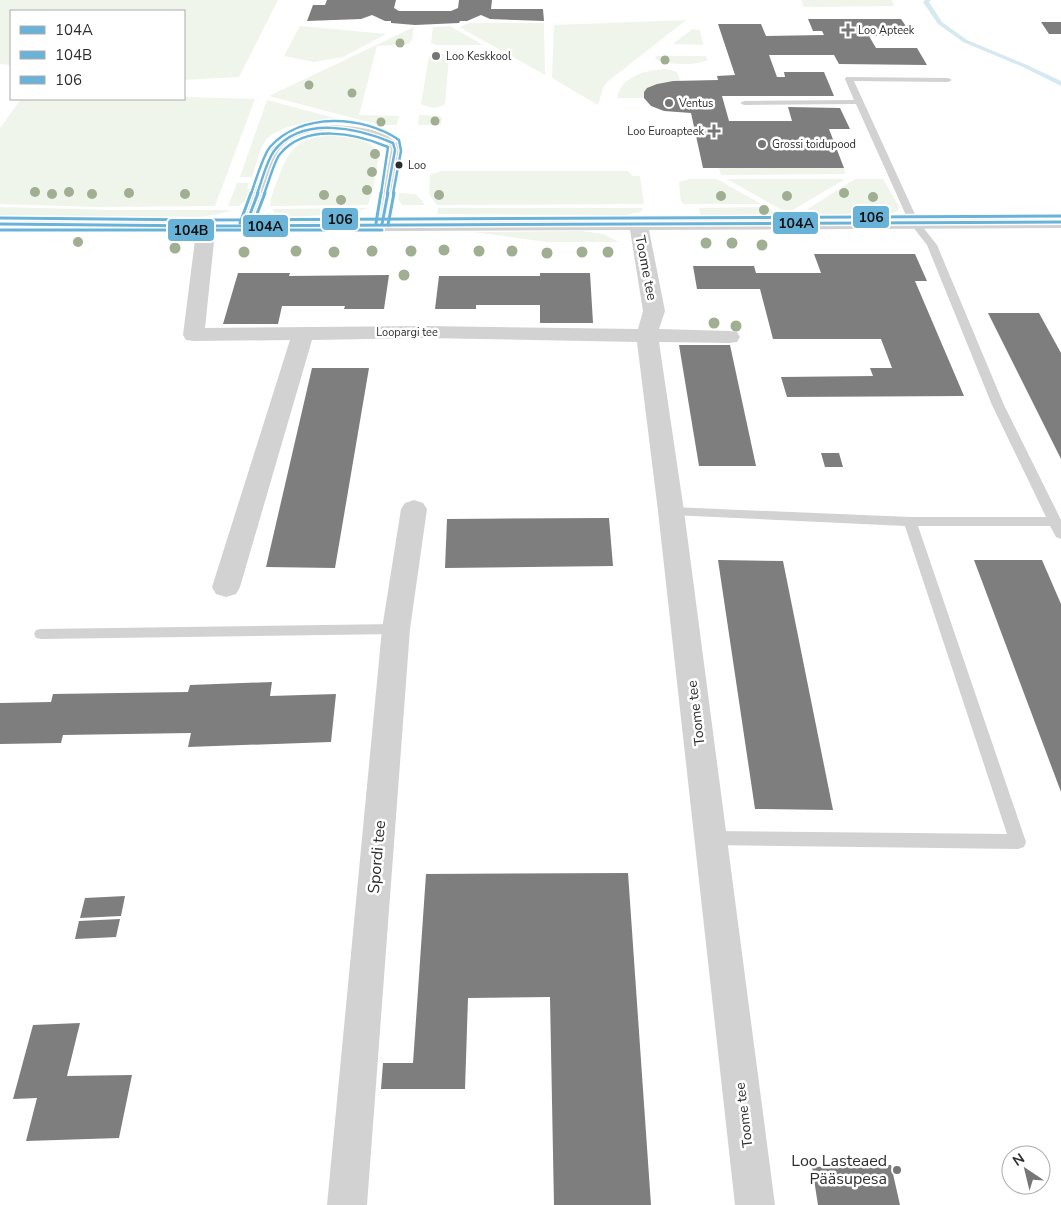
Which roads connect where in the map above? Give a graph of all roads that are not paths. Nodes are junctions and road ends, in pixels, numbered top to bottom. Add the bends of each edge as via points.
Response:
1 (948, 80) dead end
2 (860, 102) junction
3 (744, 103) dead end
4 (914, 222) junction
5 (1061, 222) edge
6 (638, 223) junction
7 (0, 224) edge
8 (382, 224) junction
9 (246, 225) junction
10 (206, 226) junction
11 (303, 333) junction
12 (647, 335) junction
13 (730, 337) dead end
14 (414, 509) dead end
15 (671, 511) junction
16 (1055, 521) junction
17 (910, 522) junction
18 (1061, 534) edge
19 (226, 587) dead end
20 (396, 630) junction
21 (41, 634) dead end
22 (711, 838) junction
23 (347, 1205) edge
24 (755, 1205) edge

1 - 2 lane via 849,79
2 - 3 lane
2 - 4 lane
4 - 5 street
4 - 6 street
4 - 16 lane via 932,245 998,406
6 - 8 street
6 - 12 street, Toome tee via 654,311
7 - 10 street
8 - 9 street
8 - 9 lane via 395,150 393,143 373,133 339,128 303,132 285,140 274,150
9 - 10 street
10 - 11 street, Loopargi tee via 194,335
11 - 12 street, Loopargi tee
11 - 19 street
12 - 13 street, Loopargi tee
12 - 15 street, Toome tee
14 - 20 street, Spordi tee
15 - 17 lane
15 - 22 street, Toome tee
16 - 17 lane
16 - 18 lane
17 - 22 lane via 1018,842
20 - 21 lane
20 - 23 street, Spordi tee
22 - 24 street, Toome tee

